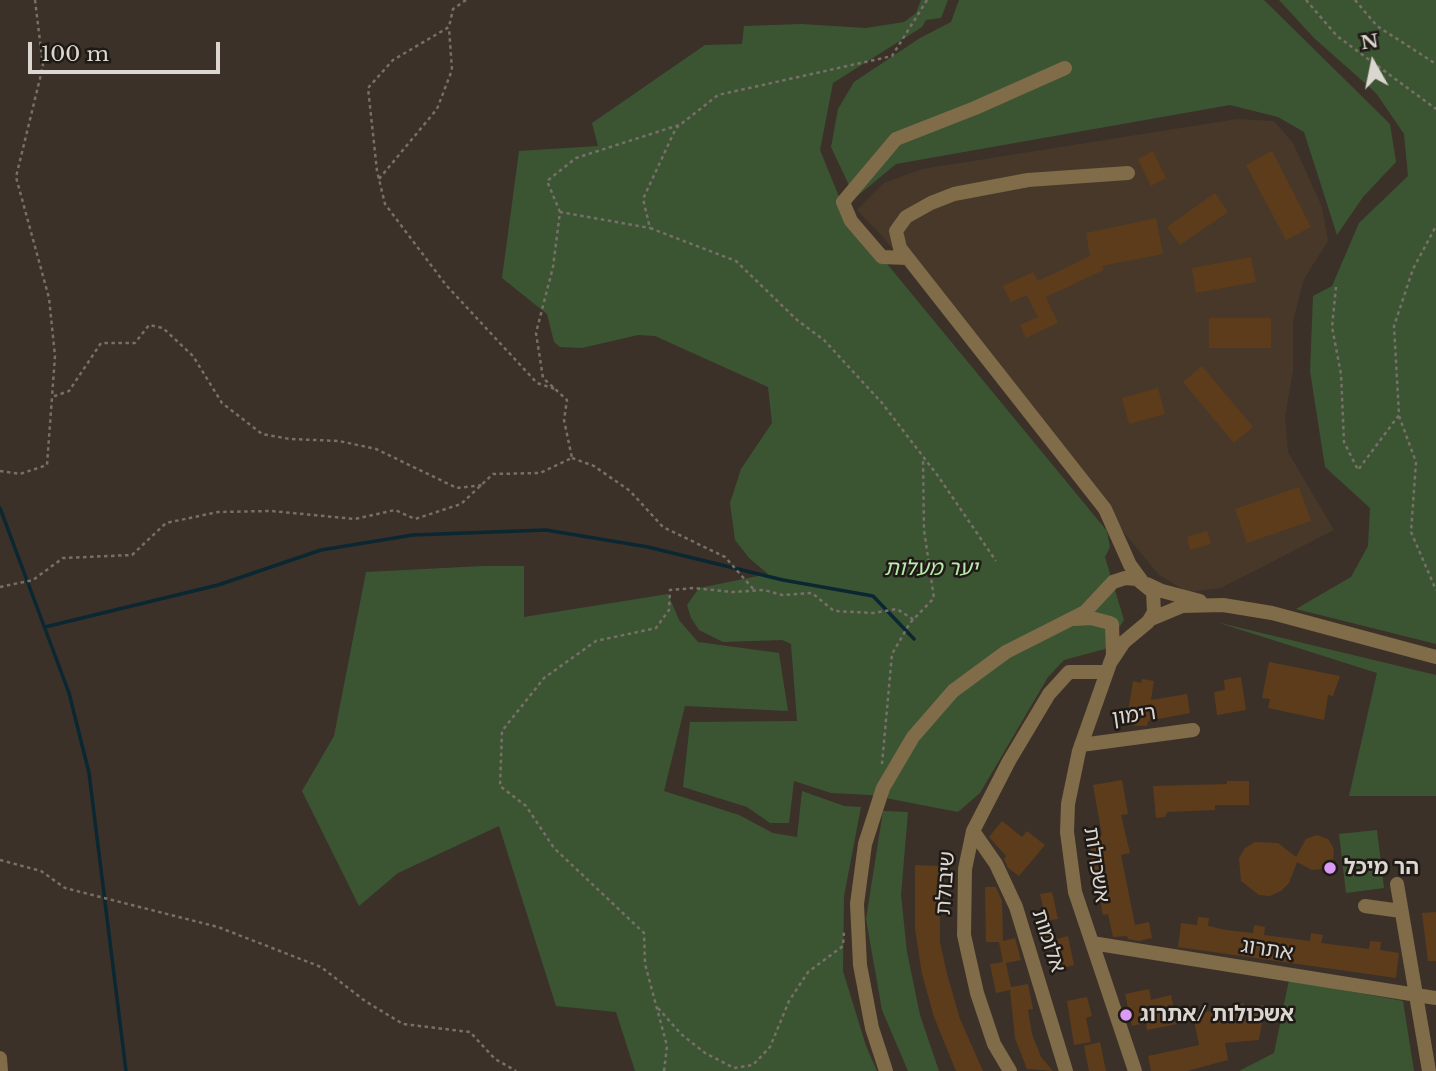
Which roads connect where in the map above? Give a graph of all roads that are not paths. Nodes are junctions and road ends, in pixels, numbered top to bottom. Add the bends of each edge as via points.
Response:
1 (1066, 68) dead end
2 (1128, 173) dead end
3 (907, 258) junction
4 (1118, 536) junction
5 (1143, 581) junction
6 (1108, 588) junction
7 (1215, 604) junction
8 (1070, 620) junction
9 (1111, 623) junction
10 (1146, 623) junction
11 (1436, 657) edge
12 (1109, 667) junction
13 (1193, 730) dead end
14 (1081, 745) junction
15 (973, 831) junction
16 (1397, 884) dead end
17 (1365, 906) dead end
18 (1401, 911) junction
19 (1091, 943) junction
20 (1416, 995) junction
21 (1436, 998) edge
22 (0, 1058) edge
23 (1, 1071) edge
24 (887, 1071) edge
25 (1010, 1071) edge
26 (1066, 1071) edge
27 (1135, 1071) edge
28 (1429, 1071) edge

1 - 3 street via 896,139 878,160 843,202 850,220 882,257
2 - 3 street via 1028,180 954,194 906,217 896,231
3 - 4 street via 1101,504
4 - 5 street via 1130,565
4 - 6 street via 1121,564
5 - 6 street via 1125,578
5 - 7 street, אשכולות via 1162,591
5 - 10 street via 1155,600
6 - 8 street via 1092,607
6 - 9 street via 1103,608
7 - 10 street, אשכולות via 1182,606
7 - 11 street, אשכולות via 1272,613
8 - 9 street via 1091,618
8 - 24 street via 1006,652 953,691 913,737 883,789 865,844 858,904 860,965 872,1028
9 - 10 street via 1129,631
9 - 12 street, אשכולות via 1115,642
10 - 12 street, אשכולות via 1124,642
12 - 14 street, אשכולות
12 - 15 street, שיבולת via 1069,672 1049,694
13 - 14 street, רימון
14 - 19 street, אשכולות via 1072,778 1067,832 1075,892
15 - 25 street, שיבולת via 965,869 964,935 994,1044
15 - 26 street, אלומות via 996,864 1016,907
16 - 18 street
17 - 18 street
18 - 20 street
19 - 20 street, אתרוג
19 - 27 street, אשכולות
20 - 21 street, אתרוג
20 - 28 street
22 - 23 street

